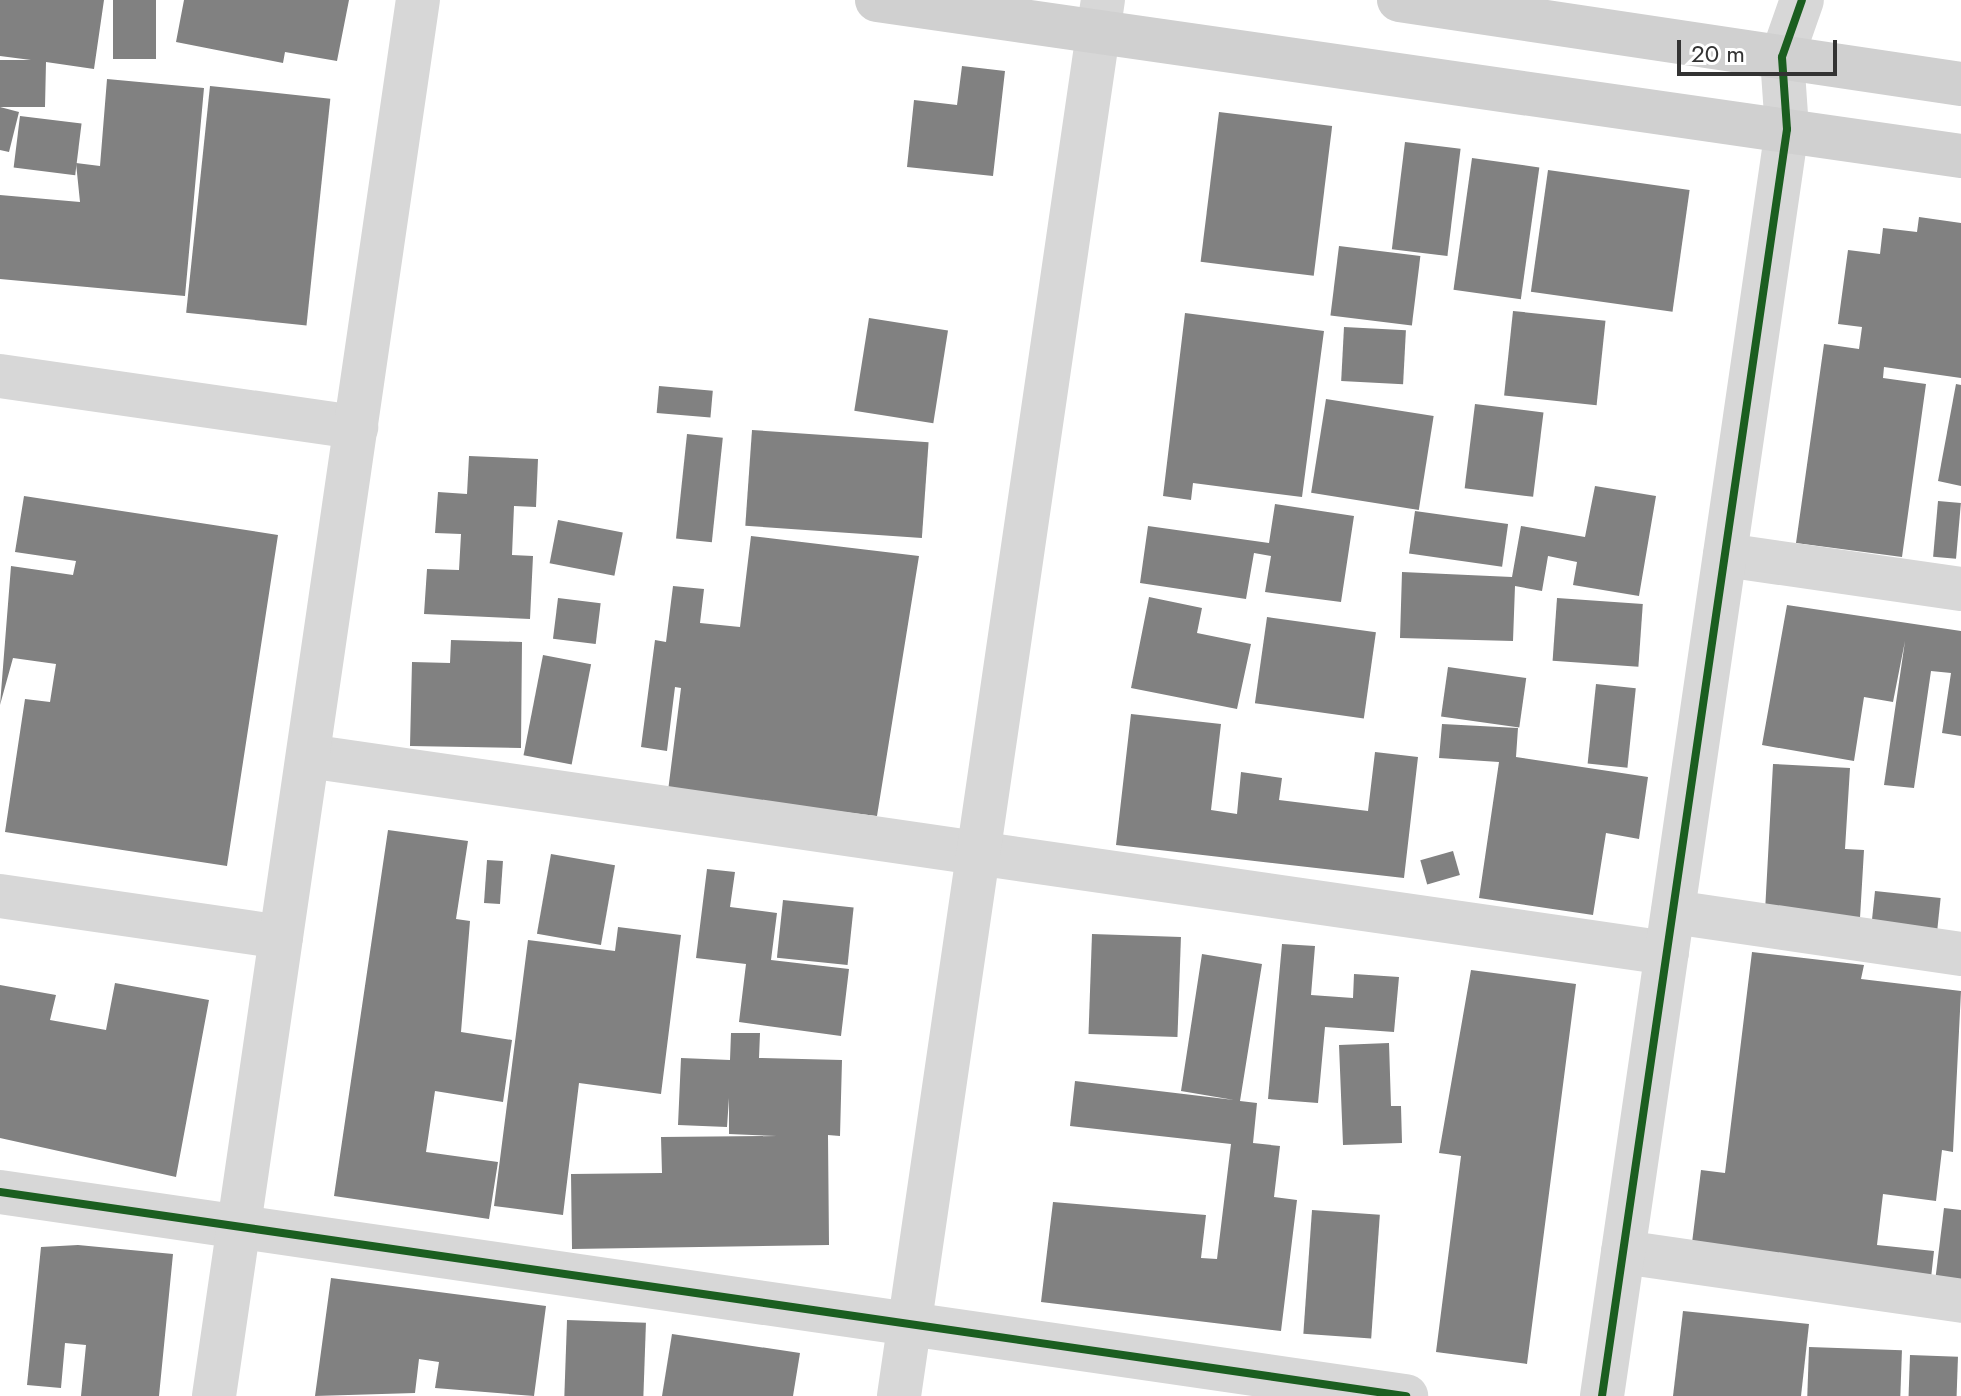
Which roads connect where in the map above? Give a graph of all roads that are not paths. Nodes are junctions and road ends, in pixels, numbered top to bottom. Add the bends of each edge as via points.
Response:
1 (418, 0) edge
2 (877, 0) edge
3 (1399, 0) edge
4 (1802, 0) edge
5 (1100, 16) edge
6 (1782, 57) junction
7 (1961, 84) edge
8 (1787, 129) junction
9 (1961, 156) edge
10 (0, 376) edge
11 (356, 427) junction
12 (1725, 555) junction
13 (1961, 589) edge
14 (308, 756) junction
15 (978, 854) junction
16 (0, 896) edge
17 (1670, 933) junction
18 (281, 937) junction
19 (1961, 954) edge
20 (0, 1192) edge
21 (239, 1227) junction
22 (1623, 1252) junction
23 (1961, 1301) edge
24 (910, 1324) junction
25 (214, 1396) edge
26 (899, 1396) edge
27 (1406, 1396) edge
28 (1602, 1396) edge

1 - 11 street
2 - 5 main road
3 - 6 main road
4 - 6 street
5 - 8 main road
5 - 15 street
6 - 7 main road
6 - 8 street
8 - 9 main road
8 - 12 street
10 - 11 street
11 - 14 street
12 - 13 street
12 - 17 street
14 - 15 street
14 - 18 street
15 - 17 street
15 - 24 street
16 - 18 street
17 - 19 street
17 - 22 street
18 - 21 street
20 - 21 street
21 - 24 street
21 - 25 street
22 - 23 street
22 - 28 street
24 - 26 street
24 - 27 street

